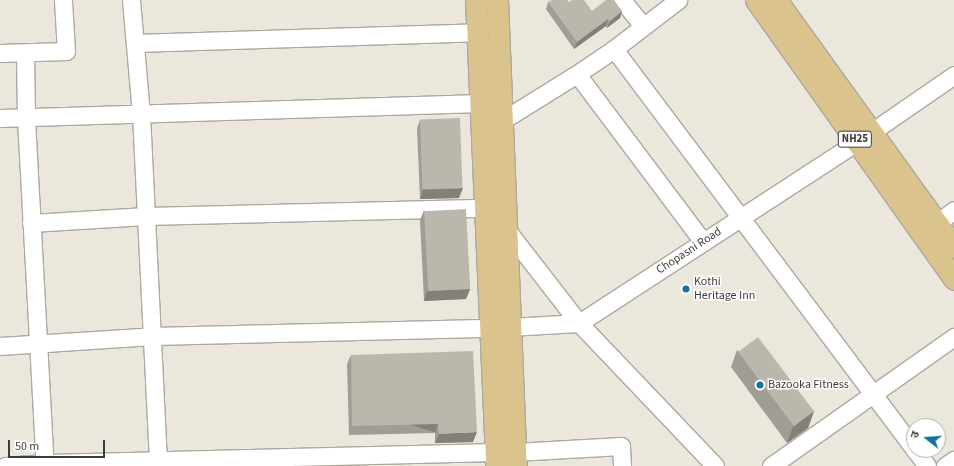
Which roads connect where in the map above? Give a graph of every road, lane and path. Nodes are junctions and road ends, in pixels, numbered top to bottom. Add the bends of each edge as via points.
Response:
1 (63, 0) edge
2 (131, 0) edge
3 (476, 0) edge
4 (497, 0) edge
5 (622, 0) edge
6 (678, 0) edge
7 (756, 0) edge
8 (776, 0) edge
9 (643, 26) junction
10 (478, 32) junction
11 (135, 43) junction
12 (614, 49) junction
13 (0, 53) edge
14 (25, 53) junction
15 (577, 74) junction
16 (954, 75) edge
17 (481, 112) junction
18 (141, 114) junction
19 (0, 118) edge
20 (26, 118) junction
21 (503, 120) junction
22 (864, 137) junction
23 (485, 208) junction
24 (954, 210) edge
25 (146, 216) junction
26 (741, 218) junction
27 (31, 223) junction
28 (937, 223) junction
29 (506, 229) junction
30 (703, 242) junction
31 (954, 247) edge
32 (954, 279) edge
33 (579, 323) junction
34 (500, 328) junction
35 (153, 336) junction
36 (954, 338) edge
37 (38, 343) junction
38 (0, 346) edge
39 (872, 396) junction
40 (906, 440) edge
41 (920, 458) edge
42 (506, 459) edge
43 (954, 460) edge
44 (158, 464) edge
45 (45, 465) edge
46 (5, 466) edge
47 (622, 466) edge
48 (714, 466) edge
49 (771, 466) edge
50 (927, 466) edge
51 (945, 466) edge

1 - 14 street via 66,51
2 - 11 street
3 - 10 main road
4 - 21 main road
5 - 9 street
6 - 9 street
7 - 22 main road, NH25
8 - 22 main road, NH25
9 - 12 street
10 - 11 street
10 - 17 main road
11 - 18 street
12 - 15 street
12 - 26 street
13 - 14 street
14 - 20 street
15 - 21 street
15 - 30 street
16 - 22 street, Chopasni Road
17 - 18 street
17 - 21 street
17 - 23 main road
18 - 20 street
18 - 25 street
19 - 20 street
20 - 27 street
21 - 29 main road
22 - 26 street, Chopasni Road
22 - 28 main road, NH25
22 - 32 main road, NH25
23 - 25 street
23 - 34 main road
24 - 28 street
25 - 27 street
25 - 35 street
26 - 30 street, Chopasni Road
26 - 39 street
27 - 37 street
28 - 31 main road, NH25
29 - 33 street
29 - 34 main road
30 - 33 street, Chopasni Road
33 - 34 street, Chopasni Road
33 - 48 street
34 - 35 street, Chopasni Road
34 - 42 main road
35 - 37 street, Chopasni Road
35 - 44 street
36 - 39 street
37 - 38 street, Chopasni Road
37 - 45 street
39 - 40 street
39 - 49 street
41 - 50 street
42 - 44 street
42 - 47 street via 621,446
43 - 51 street
44 - 45 street
45 - 46 street

